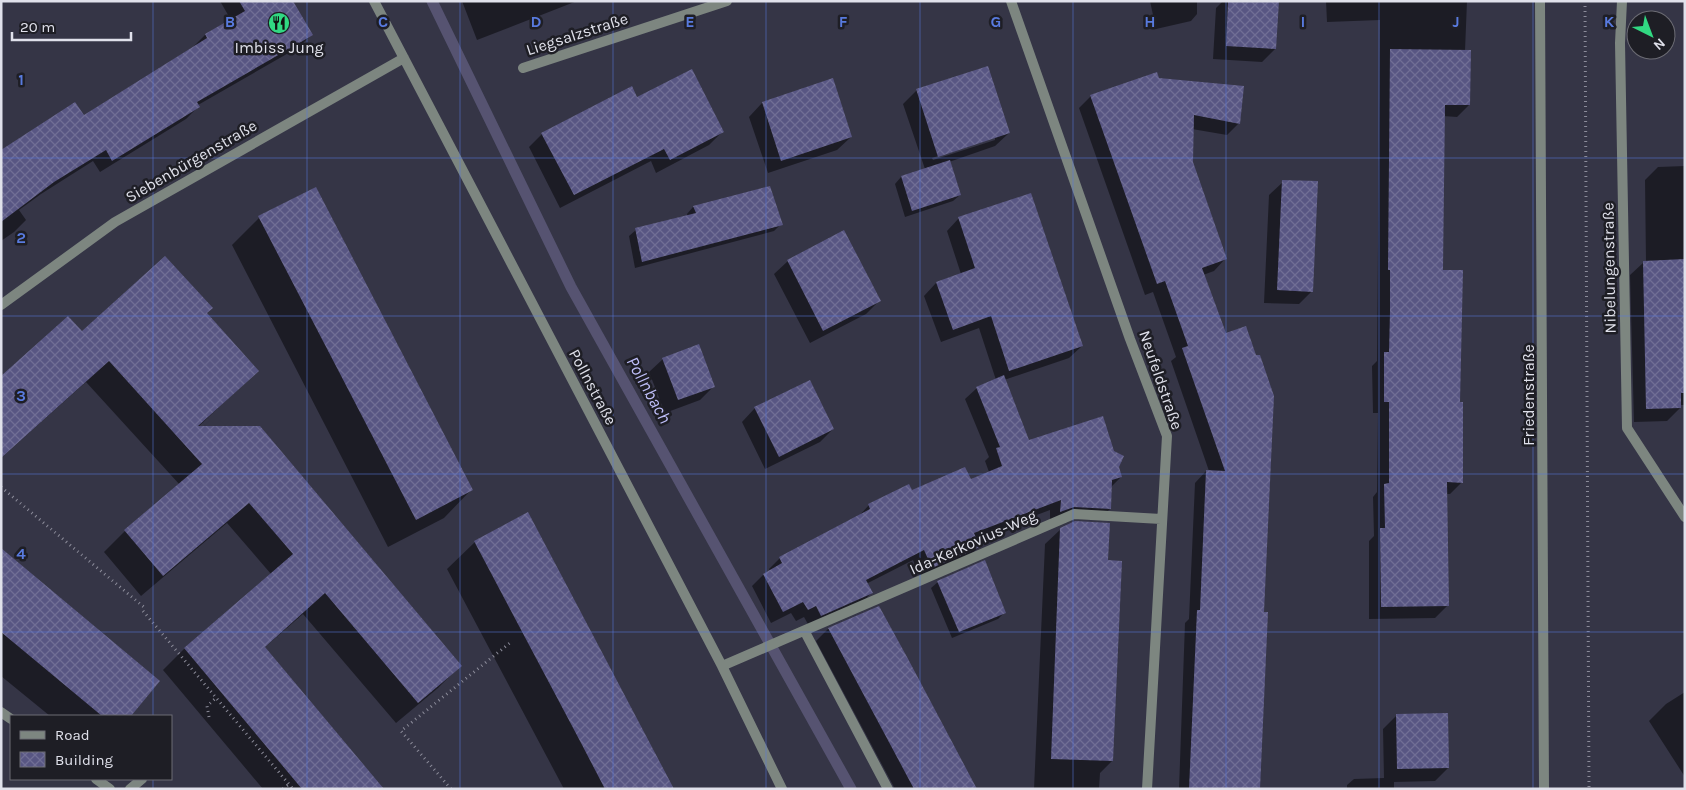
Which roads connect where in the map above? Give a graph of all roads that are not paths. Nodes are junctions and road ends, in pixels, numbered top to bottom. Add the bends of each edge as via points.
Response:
1 (374, 1) edge
2 (727, 1) edge
3 (1011, 1) edge
4 (1540, 1) edge
5 (1622, 1) edge
6 (404, 58) junction
7 (522, 68) dead end
8 (1, 305) edge
9 (1685, 517) edge
10 (1161, 519) junction
11 (805, 632) junction
12 (722, 666) junction
13 (97, 780) edge
14 (141, 780) edge
15 (110, 789) edge
16 (130, 789) edge
17 (782, 789) edge
18 (888, 789) edge
19 (1147, 789) edge
20 (1544, 789) edge

1 - 6 street, Pollnstraße
2 - 7 street, Liegsalzstraße
3 - 10 street, Neufeldstraße via 1167,436
4 - 20 street, Friedenstraße
5 - 9 street, Nibelungenstraße via 1626,428
6 - 8 street, Siebenbürgenstraße via 115,222
6 - 12 street, Pollnstraße
10 - 11 street, Ida-Kerkovius-Weg via 1074,514
10 - 19 street, Neufeldstraße
11 - 12 street, Ida-Kerkovius-Weg
11 - 18 street
12 - 17 street, Pollnstraße
13 - 15 street
14 - 16 street

